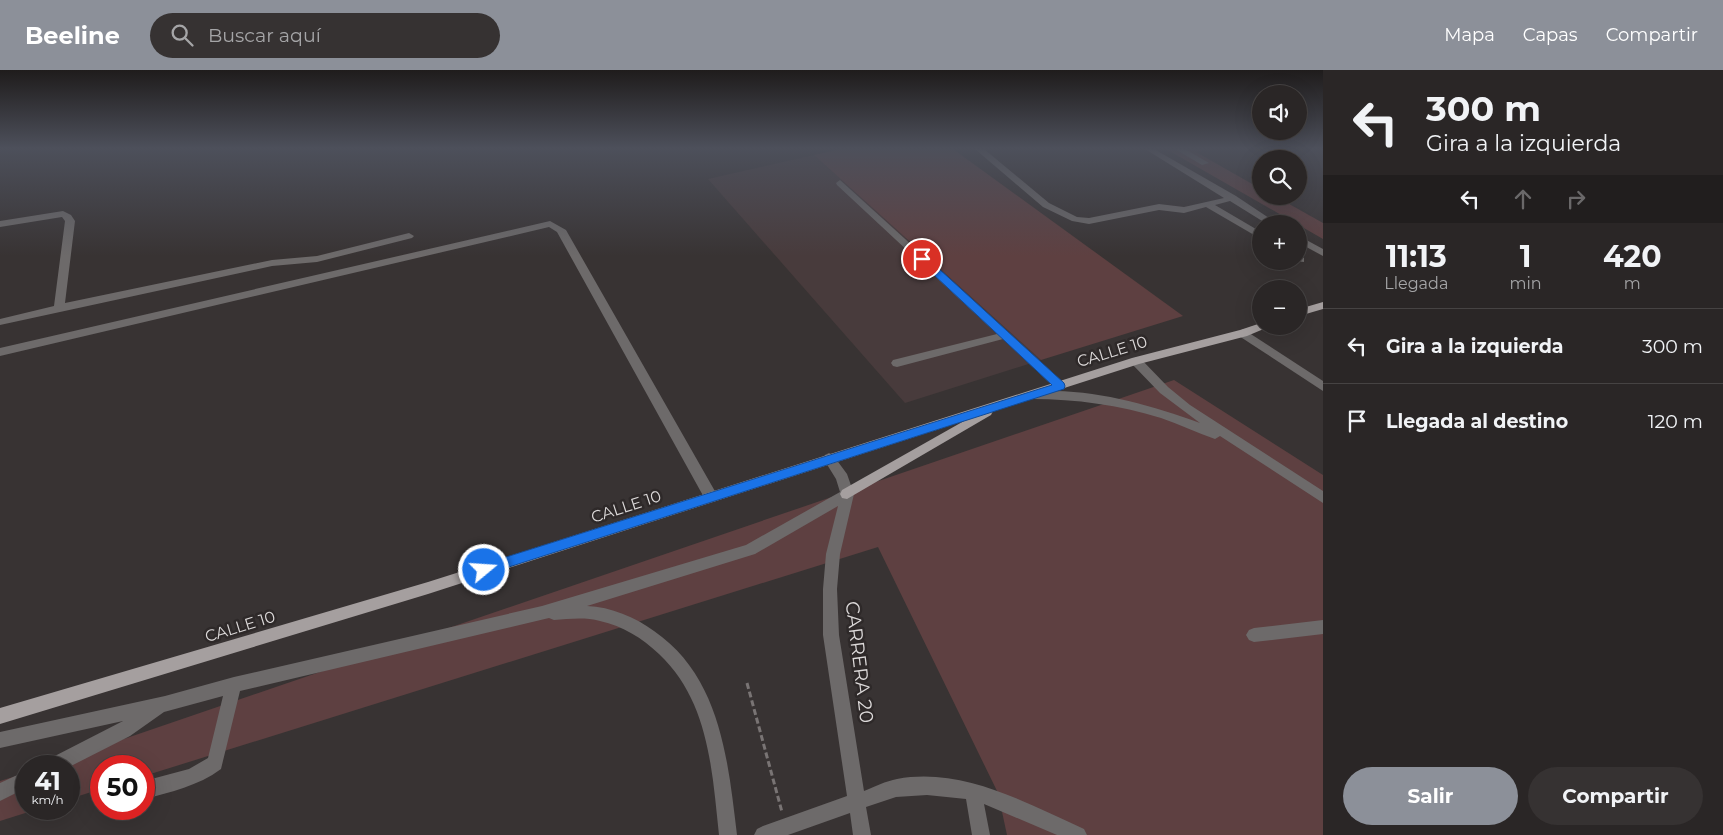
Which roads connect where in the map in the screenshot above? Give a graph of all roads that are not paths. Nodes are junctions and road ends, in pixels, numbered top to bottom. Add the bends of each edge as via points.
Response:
1 (842, 185) edge
2 (1022, 185) edge
3 (1210, 185) edge
4 (1233, 198) junction
5 (1209, 205) junction
6 (1260, 215) edge
7 (0, 224) edge
8 (1252, 231) edge
9 (410, 236) dead end
10 (1307, 243) edge
11 (1323, 253) edge
12 (1323, 305) edge
13 (59, 308) junction
14 (1307, 310) edge
15 (0, 322) edge
16 (1252, 330) edge
17 (1243, 333) junction
18 (1005, 335) junction
19 (0, 352) edge
20 (1136, 361) junction
21 (897, 363) dead end
22 (1060, 386) junction
23 (1323, 387) edge
24 (1032, 395) junction
25 (999, 404) junction
26 (1242, 445) junction
27 (829, 458) junction
28 (847, 494) junction
29 (712, 497) junction
30 (1323, 498) edge
31 (542, 612) junction
32 (1323, 627) edge
33 (1254, 635) dead end
34 (234, 685) junction
35 (165, 704) junction
36 (0, 716) edge
37 (0, 740) edge
38 (75, 755) edge
39 (15, 784) edge
40 (155, 787) edge
41 (0, 792) edge
42 (973, 792) junction
43 (858, 800) junction
44 (728, 835) edge
45 (763, 835) edge
46 (862, 835) edge
47 (981, 835) edge
48 (1078, 835) edge

1 - 18 street
2 - 5 street via 1046,205 1089,221 1159,207 1184,210
3 - 4 street
4 - 5 street
4 - 6 street
5 - 8 street
7 - 13 street via 63,214 68,217
9 - 13 street via 317,259 272,263
10 - 11 street
12 - 14 main road
13 - 15 street
16 - 17 main road, CALLE 10
17 - 20 main road, CALLE 10
17 - 23 street
18 - 21 street
18 - 22 street
19 - 29 street via 550,224 561,230
20 - 22 main road, CALLE 10
20 - 26 street via 1179,402
22 - 24 main road, CALLE 10
24 - 25 main road, CALLE 10
24 - 26 street via 1082,397 1133,406 1187,422
25 - 27 main road, CALLE 10
25 - 28 main road via 947,438
26 - 30 street
27 - 28 street via 842,478
27 - 29 main road, CALLE 10
28 - 31 street via 750,550
28 - 43 street, CARRERA 20 via 833,554 831,635
29 - 36 main road, CALLE 10 via 428,588
31 - 34 street
31 - 44 street via 600,614 626,622 655,639 672,656 689,677 712,728
32 - 33 street
34 - 35 street
34 - 40 street via 214,763 206,771
35 - 37 street
35 - 38 street
39 - 41 street
42 - 43 street via 927,786 896,788
42 - 47 street
42 - 48 street
43 - 45 street
43 - 46 street, CARRERA 20

